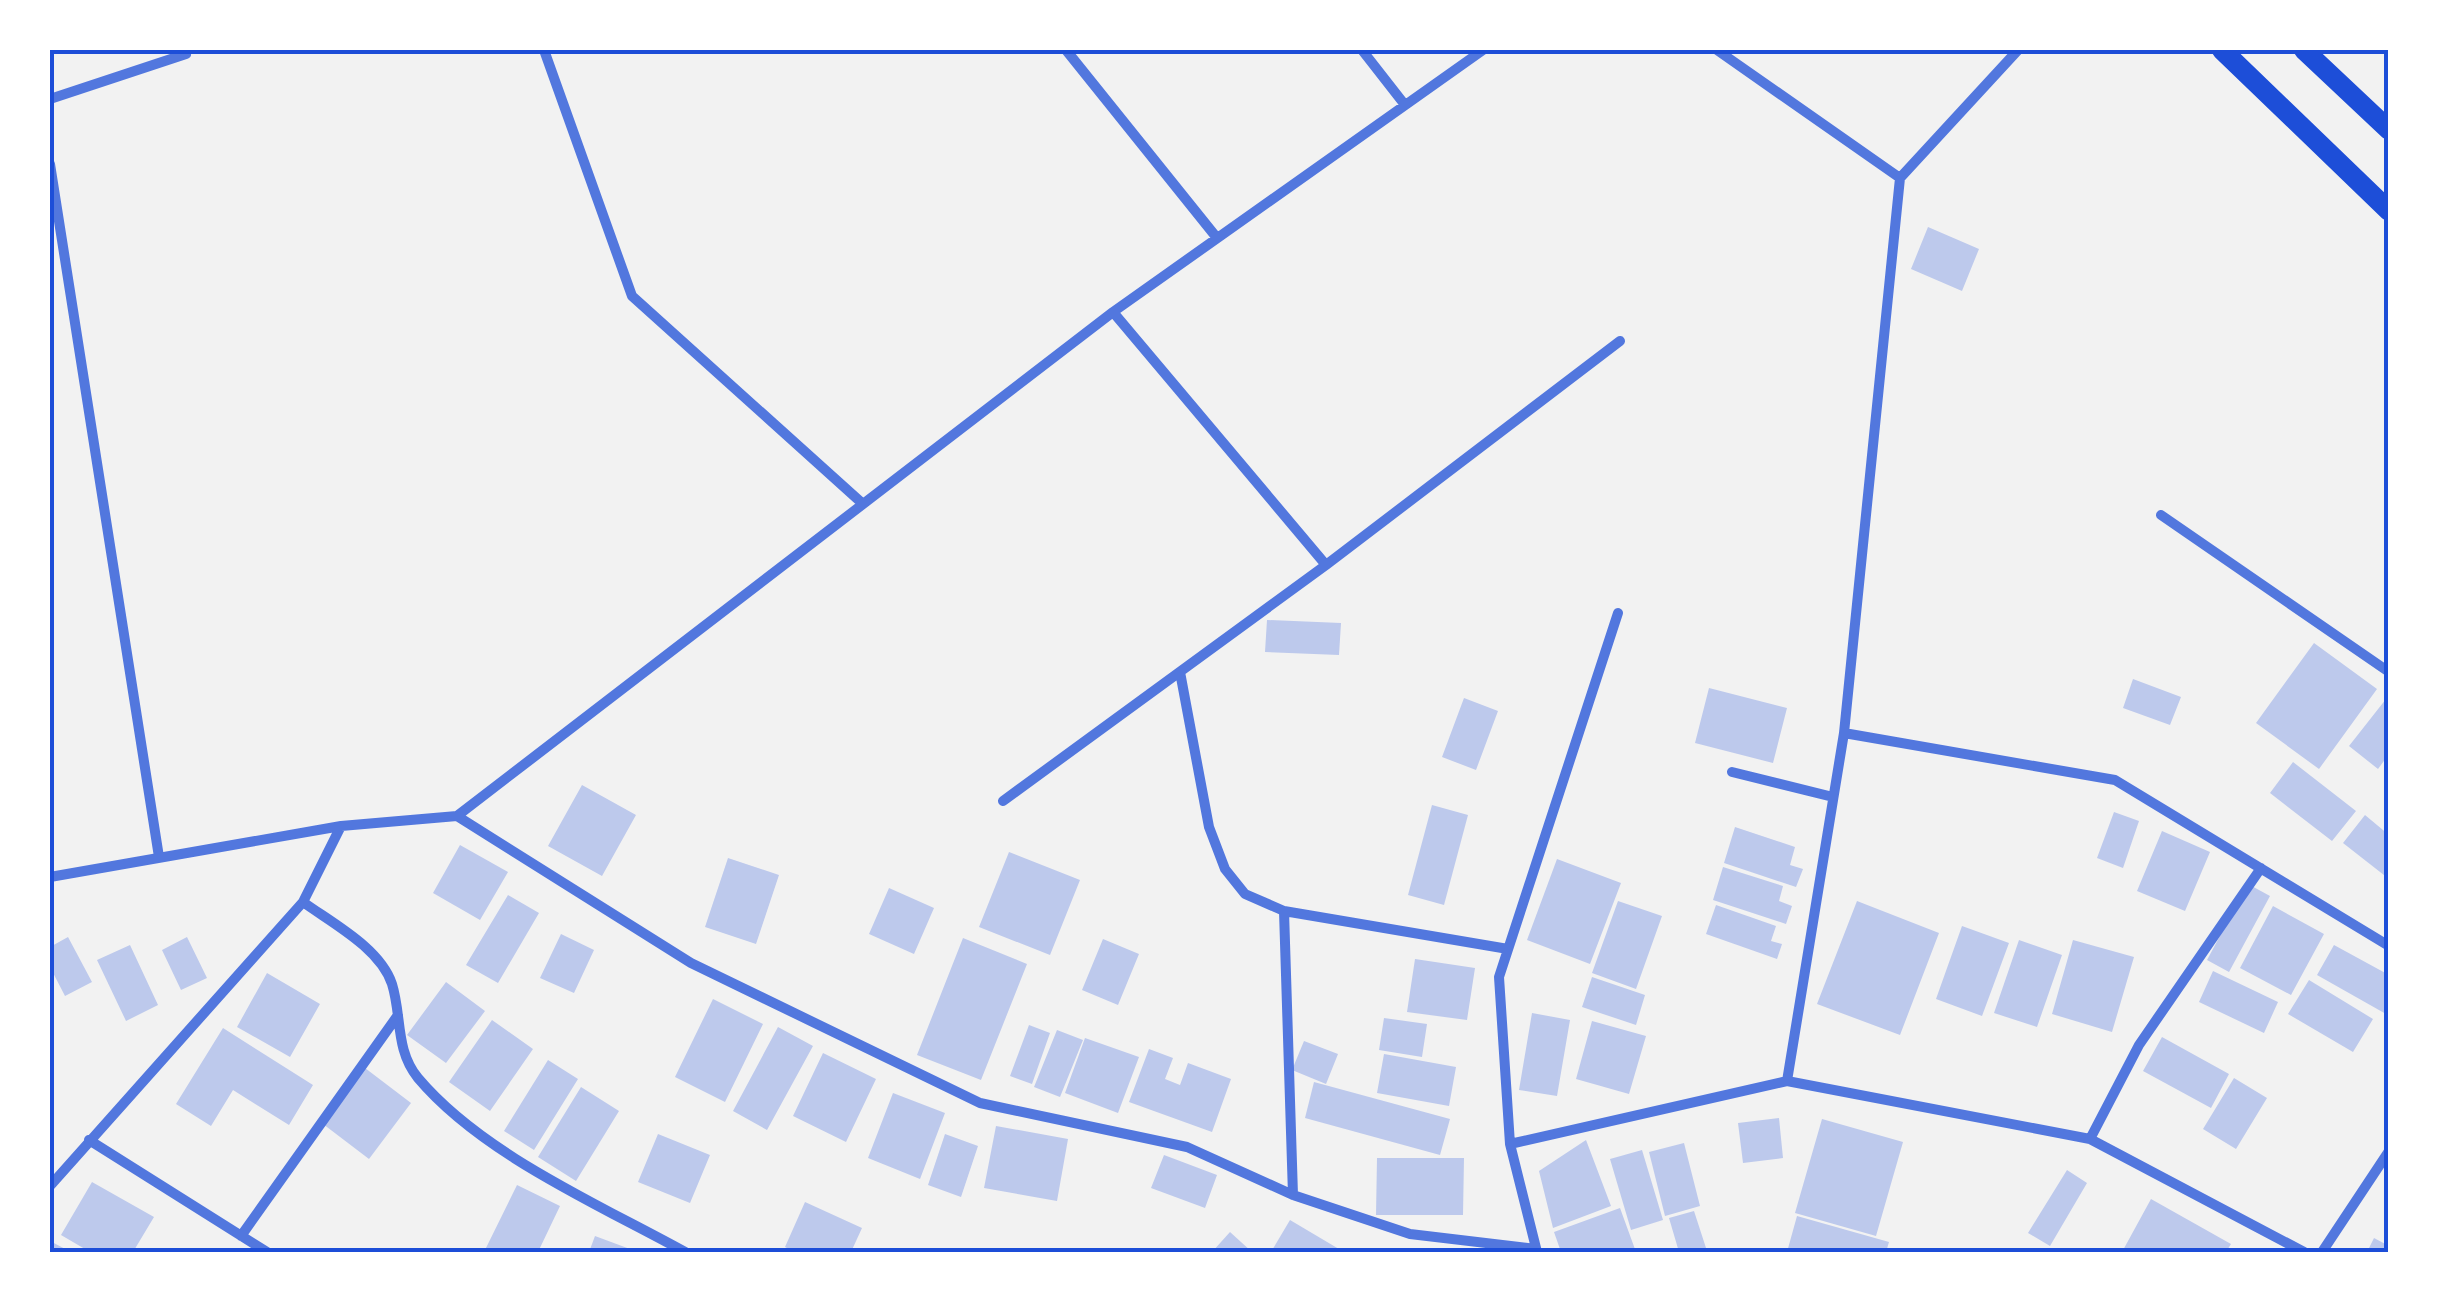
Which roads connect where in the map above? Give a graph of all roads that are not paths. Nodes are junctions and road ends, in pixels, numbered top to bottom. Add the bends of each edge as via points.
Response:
1 (184, 50) edge
2 (544, 50) edge
3 (1066, 50) edge
4 (1362, 50) edge
5 (1483, 50) edge
6 (1717, 50) edge
7 (2018, 50) edge
8 (2222, 50) edge
9 (2304, 50) edge
10 (50, 99) edge
11 (1405, 105) junction
12 (2389, 130) edge
13 (50, 164) edge
14 (1900, 178) junction
15 (2389, 211) edge
16 (1217, 238) junction
17 (1113, 312) junction
18 (1620, 341) dead end
19 (863, 504) junction
20 (2161, 515) dead end
21 (1326, 564) junction
22 (1618, 613) dead end
23 (1180, 672) junction
24 (2389, 672) edge
25 (1844, 733) junction
26 (1732, 772) dead end
27 (1834, 797) junction
28 (1003, 801) dead end
29 (457, 816) junction
30 (341, 826) junction
31 (159, 857) junction
32 (2261, 868) junction
33 (50, 877) edge
34 (304, 902) junction
35 (1284, 911) junction
36 (2389, 946) edge
37 (1508, 949) junction
38 (399, 1014) junction
39 (1788, 1081) junction
40 (2090, 1139) junction
41 (89, 1140) junction
42 (1510, 1144) junction
43 (2389, 1152) edge
44 (50, 1186) edge
45 (1293, 1194) junction
46 (242, 1236) junction
47 (1537, 1250) edge
48 (267, 1252) edge
49 (685, 1252) edge
50 (2304, 1252) edge
51 (2322, 1252) edge

1 - 10 street
2 - 19 street via 632,296
3 - 16 street
4 - 11 street
5 - 11 street
6 - 14 street
7 - 14 street
8 - 15 main road
9 - 12 main road
11 - 16 street
13 - 31 street
14 - 25 street
16 - 17 street
17 - 19 street
17 - 21 street
18 - 21 street
19 - 29 street
20 - 24 street
21 - 23 street
22 - 37 street
23 - 28 street
23 - 35 street via 1210,827 1225,869 1246,894
25 - 27 street
25 - 32 street via 2115,780
26 - 27 street
27 - 39 street
29 - 30 street
29 - 45 street via 691,963 980,1103 1187,1147
30 - 31 street
30 - 34 street
31 - 33 street
32 - 36 street
32 - 40 street via 2139,1045
34 - 38 street via 366,948 390,980
34 - 41 street
35 - 37 street
35 - 45 street
37 - 42 street via 1499,977
38 - 46 street
38 - 49 street via 401,1048 415,1075 447,1109 496,1147
39 - 40 street
39 - 42 street
40 - 50 street
41 - 44 street
41 - 46 street
42 - 47 street
43 - 51 street
45 - 47 street via 1410,1234
46 - 48 street

